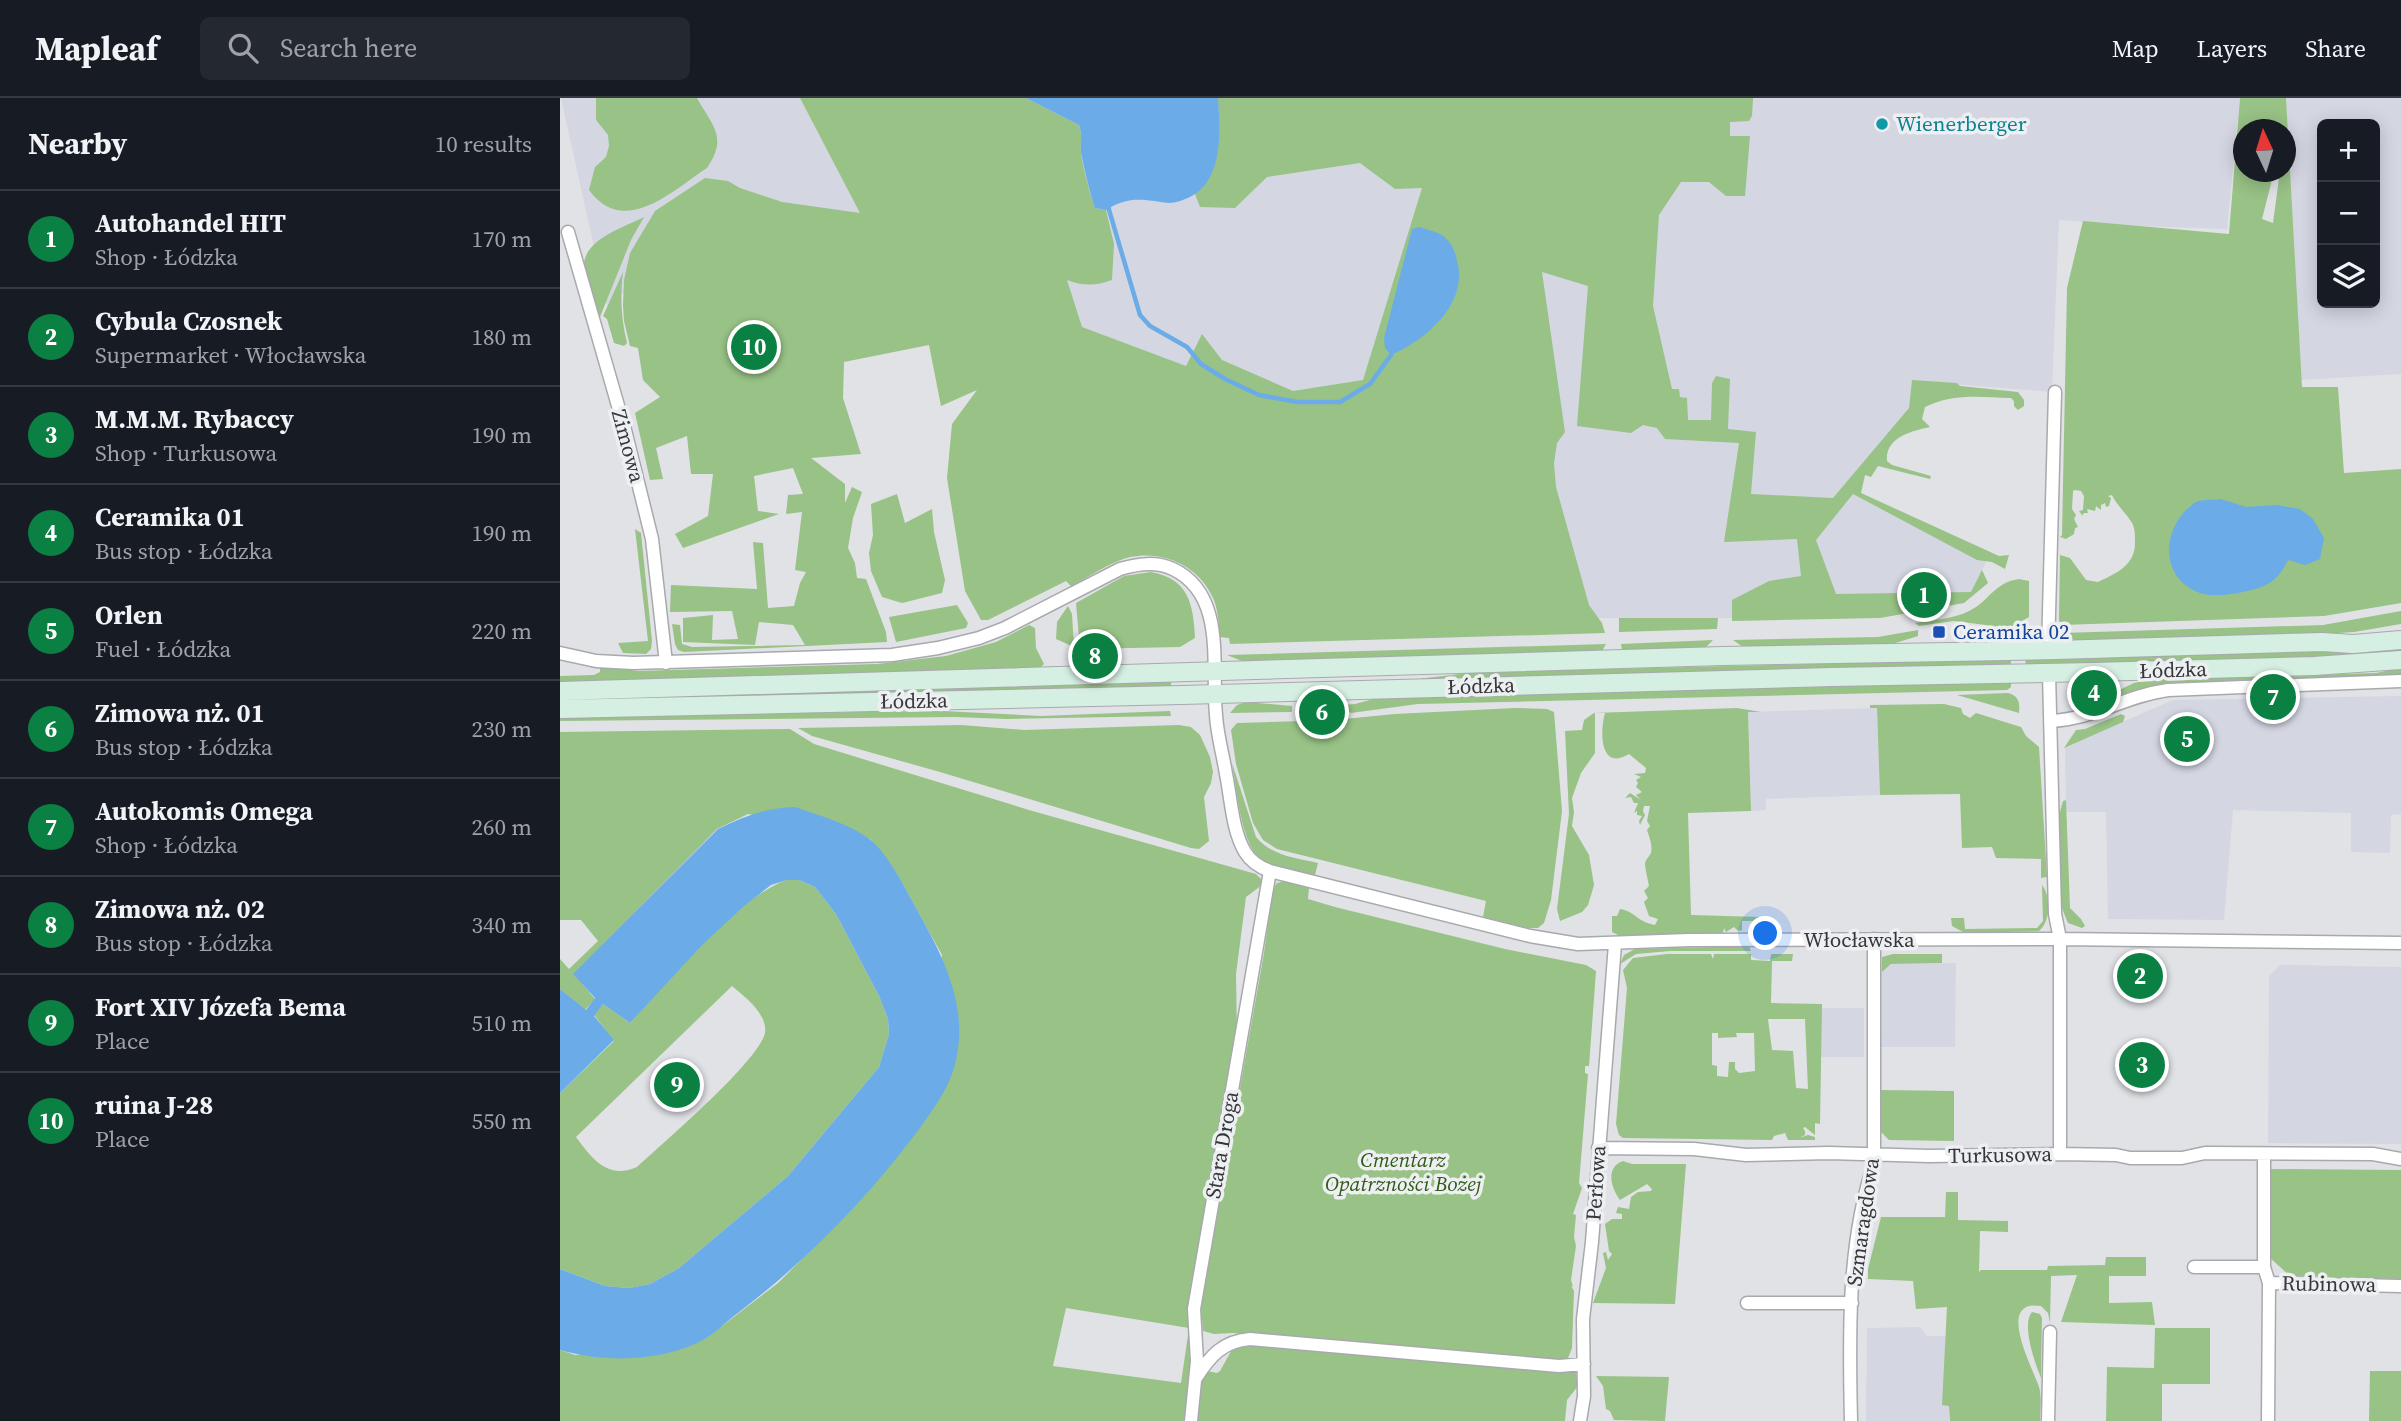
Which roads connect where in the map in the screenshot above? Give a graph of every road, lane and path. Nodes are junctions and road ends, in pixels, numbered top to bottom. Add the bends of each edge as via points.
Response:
1 (568, 232) dead end
2 (574, 254) junction
3 (560, 260) edge
4 (2055, 392) dead end
5 (2401, 628) edge
6 (2401, 640) edge
7 (2322, 642) junction
8 (2048, 650) junction
9 (560, 653) edge
10 (2401, 660) edge
11 (666, 663) junction
12 (1214, 671) junction
13 (2049, 673) junction
14 (2401, 681) edge
15 (560, 691) edge
16 (1215, 694) junction
17 (560, 709) edge
18 (2050, 721) junction
19 (1270, 871) junction
20 (1874, 939) junction
21 (2060, 939) junction
22 (2401, 943) edge
23 (1615, 944) junction
24 (1598, 1148) junction
25 (1873, 1154) junction
26 (2060, 1154) junction
27 (2264, 1154) junction
28 (2401, 1159) edge
29 (2194, 1266) dead end
30 (2264, 1267) junction
31 (2270, 1283) junction
32 (2401, 1286) edge
33 (1747, 1303) dead end
34 (1852, 1303) junction
35 (2050, 1332) dead end
36 (1584, 1364) junction
37 (1196, 1378) junction
38 (1191, 1421) edge
39 (1580, 1421) edge
40 (1851, 1421) edge
41 (2048, 1421) edge
42 (2268, 1421) edge

1 - 2 street, Zimowa
2 - 3 street
2 - 11 street, Zimowa via 652,540
4 - 8 street
5 - 7 main road, Łódzka
6 - 7 main road, Łódzka
7 - 8 main road, Łódzka
8 - 12 main road, Łódzka
9 - 11 street via 596,661
10 - 13 main road, Łódzka
11 - 12 street via 892,655 949,646 998,631 1120,569 1156,564 1180,573 1201,593 1212,627
12 - 15 main road, Łódzka
12 - 16 street
13 - 16 main road, Łódzka
13 - 18 street
14 - 18 street via 2168,690 2131,698 2080,718
16 - 17 main road, Łódzka
16 - 19 street, Włocławska via 1236,829 1247,855
18 - 21 street via 2055,914
19 - 23 street, Włocławska via 1546,940
19 - 37 street, Stara Droga via 1194,1309
20 - 21 street, Włocławska
20 - 23 street, Włocławska
20 - 25 street, Szmaragdowa
21 - 22 street, Włocławska
21 - 26 street
23 - 24 street, Perłowa
24 - 25 street, Turkusowa
24 - 36 street, Perłowa via 1583,1319
25 - 26 street, Turkusowa
25 - 34 street, Szmaragdowa via 1856,1245
26 - 27 street, Turkusowa via 2182,1158 2205,1153
27 - 28 street, Turkusowa via 2373,1154
27 - 30 street
29 - 30 street
30 - 31 street
31 - 32 street, Rubinowa
31 - 42 street, Rubinowa
33 - 34 street
34 - 40 street, Szmaragdowa
35 - 41 street
36 - 37 street via 1559,1366 1250,1339 1224,1346
36 - 39 street, Perłowa
37 - 38 street, Stara Droga

